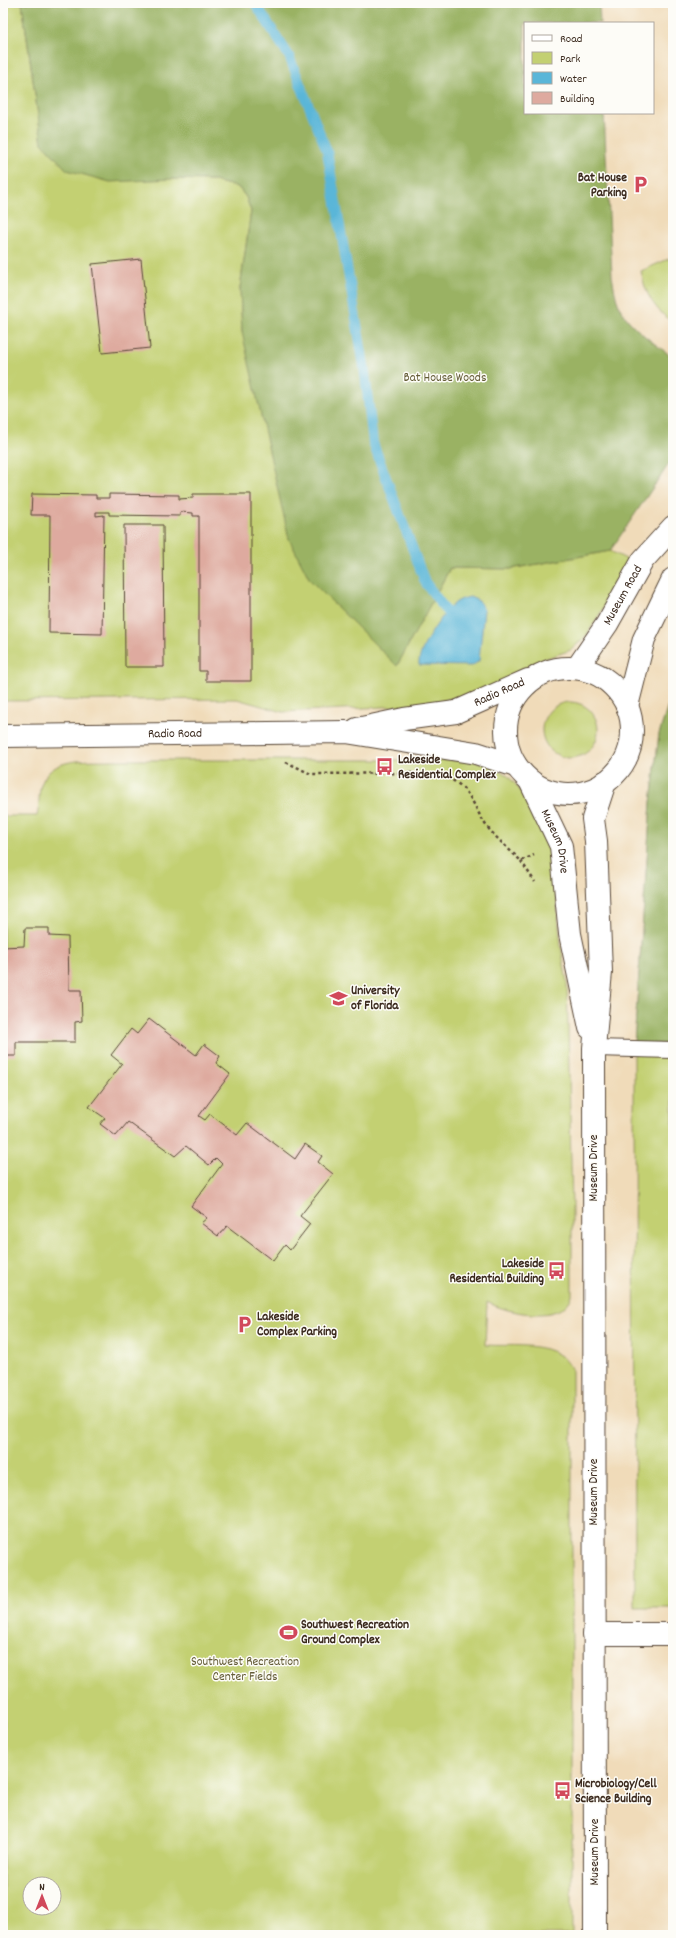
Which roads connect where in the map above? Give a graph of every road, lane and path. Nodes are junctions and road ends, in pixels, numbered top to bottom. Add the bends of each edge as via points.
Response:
1 (673, 527) edge
2 (673, 579) edge
3 (577, 668) junction
4 (536, 677) junction
5 (627, 706) junction
6 (346, 732) junction
7 (3, 736) edge
8 (416, 773) dead end
9 (523, 773) junction
10 (312, 774) dead end
11 (444, 778) dead end
12 (605, 782) junction
13 (540, 852) dead end
14 (594, 1048) junction
15 (673, 1050) edge
16 (594, 1634) junction
17 (673, 1634) edge
18 (595, 1935) edge

1 - 3 street, Museum Road via 643,560 607,624
2 - 5 street via 644,639
3 - 4 street via 556,669
3 - 5 street via 598,675 615,688
4 - 6 street, Radio Road via 456,712 404,719
4 - 9 street via 519,691 509,709 505,728 508,748
5 - 12 street via 632,727 630,748 620,768
6 - 7 street, Radio Road
6 - 9 street, Radio Road via 476,753
8 - 10 path
9 - 12 street via 547,790 567,794 587,792
9 - 14 street, Museum Drive via 561,846 570,934
11 - 13 path via 451,780 470,796 487,826 521,861
12 - 14 street, Museum Drive via 593,820 601,972
14 - 15 lane
14 - 16 street, Museum Drive
16 - 17 street
16 - 18 street, Museum Drive

